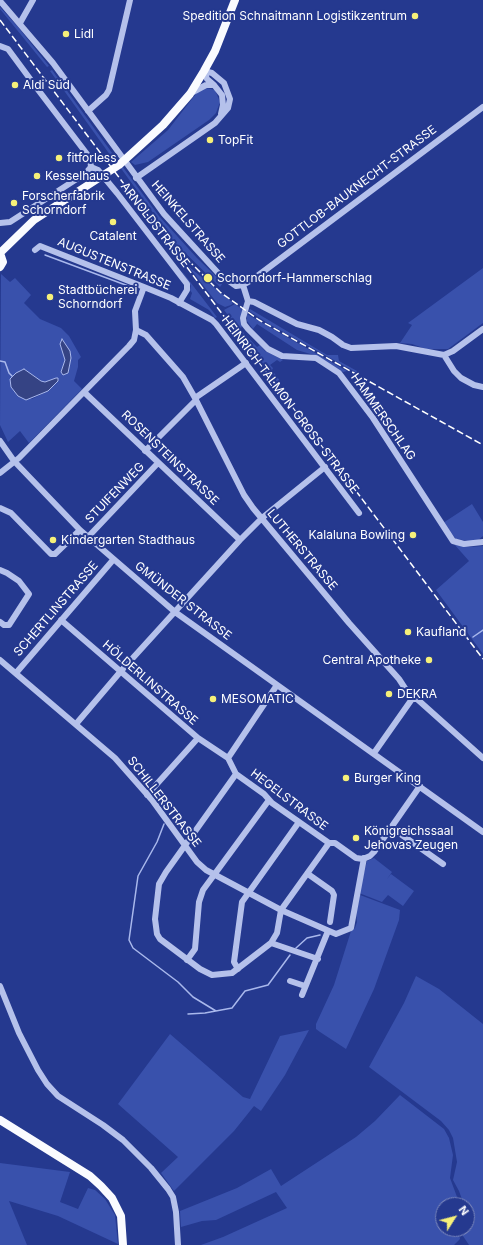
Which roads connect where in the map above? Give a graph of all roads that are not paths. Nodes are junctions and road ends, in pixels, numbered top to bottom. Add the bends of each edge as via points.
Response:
1 (33, 0) edge
2 (130, 0) edge
3 (234, 0) edge
4 (0, 1) edge
5 (20, 23) junction
6 (0, 46) edge
7 (204, 72) junction
8 (214, 85) junction
9 (190, 94) junction
10 (483, 107) edge
11 (178, 108) junction
12 (88, 111) junction
13 (220, 117) junction
14 (90, 167) junction
15 (136, 178) junction
16 (0, 223) edge
17 (38, 248) dead end
18 (0, 253) edge
19 (0, 267) edge
20 (243, 285) junction
21 (144, 287) junction
22 (248, 301) junction
23 (180, 303) junction
24 (483, 329) edge
25 (136, 330) junction
26 (444, 355) junction
27 (246, 363) junction
28 (483, 387) edge
29 (84, 392) junction
30 (196, 399) junction
31 (0, 441) edge
32 (145, 451) junction
33 (14, 461) junction
34 (158, 463) junction
35 (325, 467) junction
36 (0, 473) edge
37 (0, 508) edge
38 (359, 513) dead end
39 (262, 518) junction
40 (80, 530) junction
41 (88, 537) junction
42 (240, 540) junction
43 (483, 542) edge
44 (113, 560) junction
45 (0, 570) edge
46 (175, 612) junction
47 (61, 620) junction
48 (0, 622) edge
49 (0, 660) edge
50 (121, 672) junction
51 (16, 673) junction
52 (277, 685) junction
53 (412, 698) junction
54 (76, 724) junction
55 (198, 738) junction
56 (374, 753) junction
57 (228, 758) junction
58 (483, 758) edge
59 (236, 774) junction
60 (420, 786) junction
61 (147, 795) junction
62 (269, 800) junction
63 (298, 822) junction
64 (392, 828) junction
65 (483, 832) edge
66 (329, 843) junction
67 (185, 846) junction
68 (364, 858) junction
69 (443, 864) dead end
70 (308, 874) junction
71 (214, 875) junction
72 (247, 892) junction
73 (281, 910) junction
74 (330, 922) dead end
75 (328, 931) junction
76 (271, 943) junction
77 (187, 960) junction
78 (318, 960) junction
79 (238, 969) junction
80 (290, 981) dead end
81 (0, 986) edge
82 (305, 986) junction
83 (302, 995) dead end
84 (0, 1120) edge
85 (123, 1245) edge
86 (178, 1245) edge

1 - 5 street
2 - 12 street via 109,90
3 - 7 main road via 215,51
3 - 11 main road via 212,50
4 - 5 street, HEINKELSTRASSE
5 - 12 street, HEINKELSTRASSE
6 - 14 street via 8,49 90,158
7 - 8 street
7 - 9 main road
7 - 13 street via 218,77 228,91 228,108
8 - 9 street via 203,86
8 - 13 street via 222,95
9 - 11 main road
10 - 20 street, GOTTLOB-BAUKNECHT-STRASSE
11 - 18 main road via 146,142 119,165 34,220
12 - 15 street, HEINKELSTRASSE
13 - 15 street
14 - 16 street via 10,222
14 - 23 street, ARNOLDSTRASSE via 98,170 117,192 187,284 187,290
15 - 20 street, HEINKELSTRASSE via 164,214 219,274 232,284
17 - 21 street, AUGUSTENSTRASSE
18 - 19 main road via 3,262
20 - 22 street
21 - 23 street, AUGUSTENSTRASSE
21 - 25 street via 135,311
22 - 26 street via 297,324 319,330 347,346 396,346
22 - 43 street, HAMMERSCHLAG via 243,318 244,324 268,349 282,356 316,358 339,373 373,418 453,541 464,544
23 - 27 street, HEINRICH-TALMON-GROSS-STRASSE via 216,324
24 - 26 street via 454,351
25 - 29 street via 134,340 129,346
25 - 30 street, LUTHERSTRASSE via 146,335 167,358 183,377
26 - 28 street via 462,378
27 - 30 street, STUIFENWEG
27 - 35 street, HEINRICH-TALMON-GROSS-STRASSE
29 - 32 street, ROSENSTEINSTRASSE
29 - 33 street
30 - 32 street, STUIFENWEG
30 - 39 street, LUTHERSTRASSE via 244,495
31 - 33 street, GMÜNDER STRASSE
32 - 34 street, ROSENSTEINSTRASSE
33 - 36 street
33 - 40 street, GMÜNDER STRASSE
34 - 41 street, STUIFENWEG
34 - 42 street, ROSENSTEINSTRASSE
35 - 38 street, HEINRICH-TALMON-GROSS-STRASSE
35 - 39 street
37 - 40 street via 11,513 51,554 55,554
39 - 42 street
39 - 53 street, LUTHERSTRASSE via 349,624 399,679
40 - 41 street, GMÜNDER STRASSE
41 - 44 street, GMÜNDER STRASSE
42 - 46 street
44 - 46 street, GMÜNDER STRASSE
44 - 47 street, SCHERTLINSTRASSE
45 - 48 street via 19,582 29,594 9,625
46 - 50 street
46 - 52 street, GMÜNDER STRASSE
47 - 50 street, HÖLDERLINSTRASSE
47 - 51 street, SCHERTLINSTRASSE
49 - 51 street, SCHILLERSTRASSE
50 - 54 street
50 - 55 street, HÖLDERLINSTRASSE
51 - 54 street, SCHILLERSTRASSE
52 - 56 street, GMÜNDER STRASSE
52 - 57 street
53 - 56 street
53 - 58 street, LUTHERSTRASSE via 417,699
54 - 61 street, SCHILLERSTRASSE via 115,758
55 - 57 street, HÖLDERLINSTRASSE
55 - 61 street
56 - 60 street, GMÜNDER STRASSE
57 - 59 street, HEGELSTRASSE
59 - 62 street, HEGELSTRASSE
59 - 67 street
60 - 64 street
60 - 65 street, GMÜNDER STRASSE
61 - 67 street, SCHILLERSTRASSE
62 - 63 street, HEGELSTRASSE
62 - 71 street
63 - 66 street, HEGELSTRASSE
63 - 72 street
64 - 68 street via 374,852
64 - 69 street
66 - 68 street, HEGELSTRASSE via 335,843 356,858
66 - 70 street
67 - 71 street, SCHILLERSTRASSE via 202,867
67 - 77 street via 159,884 155,928 160,939
68 - 75 street via 351,928 336,934
70 - 73 street
70 - 74 street via 334,895
71 - 72 street, SCHILLERSTRASSE
71 - 77 street via 201,896 195,949
72 - 73 street, SCHILLERSTRASSE
72 - 79 street via 240,910 234,962
73 - 75 street, SCHILLERSTRASSE
73 - 76 street via 277,933
75 - 78 street
76 - 78 street
76 - 79 street
77 - 79 street via 212,975 226,974
78 - 82 street
80 - 82 street
81 - 86 street via 19,1033 47,1084 58,1096 123,1140 168,1189 173,1197 176,1212
82 - 83 street
84 - 85 main road via 90,1176 101,1186 112,1198 121,1216

